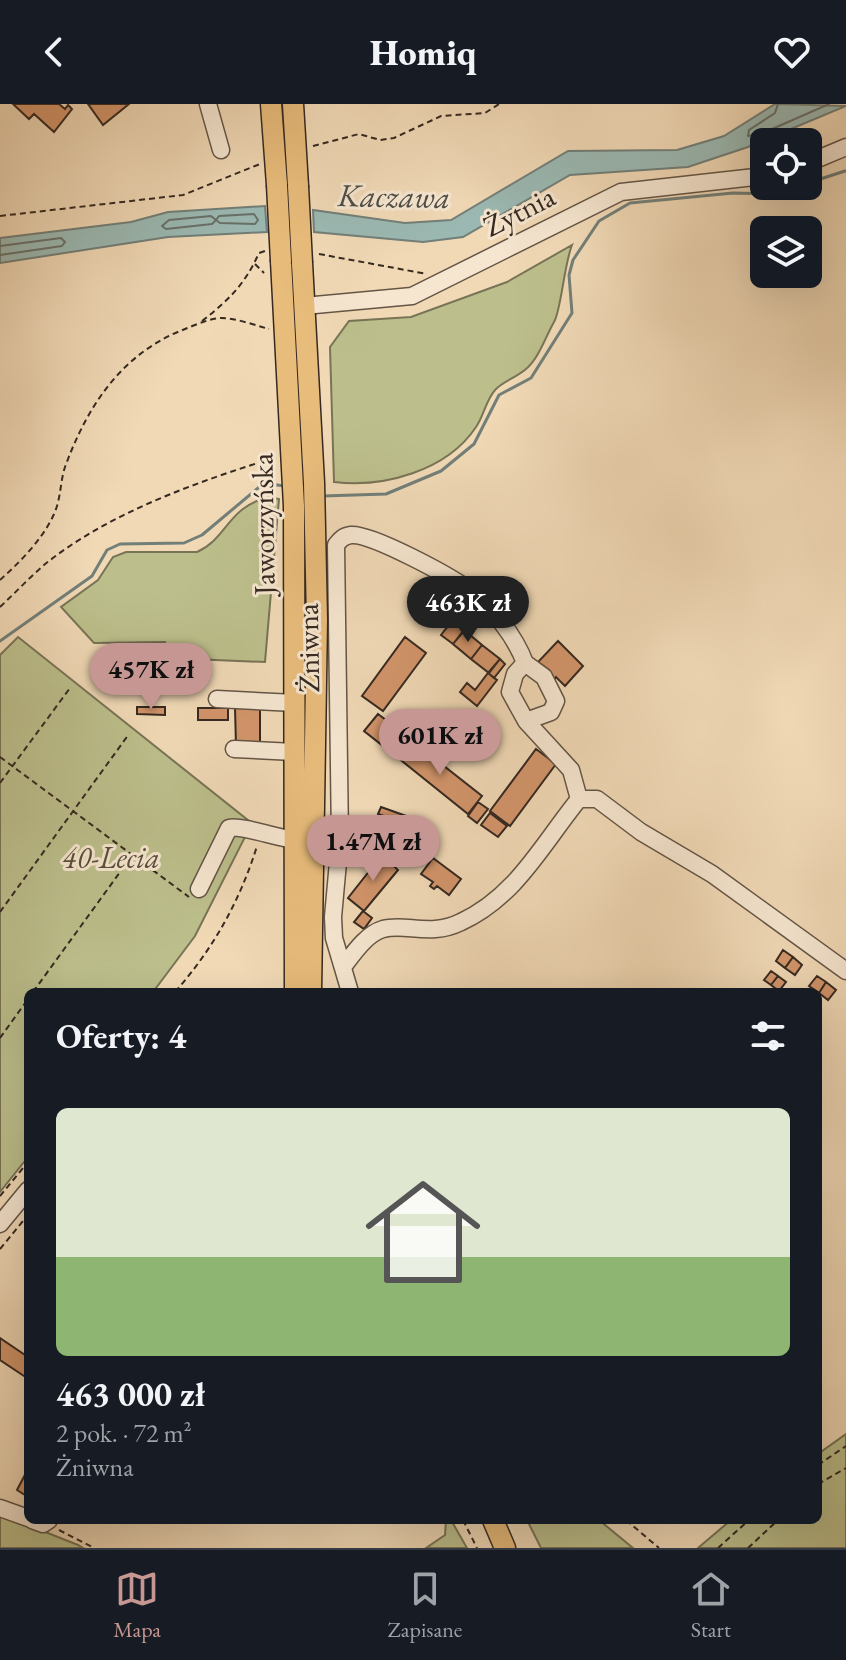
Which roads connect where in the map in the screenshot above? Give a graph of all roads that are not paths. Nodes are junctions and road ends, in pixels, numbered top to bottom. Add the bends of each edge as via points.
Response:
1 (208, 104) edge
2 (271, 104) edge
3 (293, 104) edge
4 (846, 147) edge
5 (221, 150) dead end
6 (822, 157) edge
7 (750, 178) edge
8 (304, 306) junction
9 (304, 505) junction
10 (525, 663) junction
11 (217, 699) dead end
12 (295, 703) junction
13 (526, 721) junction
14 (234, 749) dead end
15 (294, 752) junction
16 (579, 799) junction
17 (295, 840) junction
18 (199, 889) road end
19 (343, 967) junction
20 (846, 971) edge
21 (295, 988) edge
22 (311, 988) edge
23 (349, 988) edge
24 (24, 1195) edge
25 (0, 1224) edge
26 (0, 1508) edge
27 (24, 1516) edge
28 (495, 1524) edge
29 (505, 1548) edge

1 - 5 street
2 - 9 main road, Jaworzyńska, bridge via 292,477
3 - 8 main road, Jaworzyńska, bridge via 298,186 312,259
4 - 6 street
7 - 8 street, Żytnia via 621,192 412,296
8 - 9 main road, Jaworzyńska via 314,483
9 - 12 main road, Jaworzyńska
9 - 22 main road, Jaworzyńska via 316,713
10 - 13 street via 510,692
10 - 13 street, Żniwna via 544,677 556,701 551,712
10 - 19 street, Żniwna via 517,641 470,590 371,537 343,537 336,545 340,840 333,917
11 - 12 street
12 - 15 main road, Jaworzyńska
13 - 16 street via 571,770
14 - 15 street
15 - 17 main road, Jaworzyńska
16 - 19 street via 505,893 461,923 437,930 383,929
16 - 20 street via 597,799
17 - 18 street via 241,827 226,830
17 - 21 main road, Jaworzyńska
19 - 23 street, Żniwna
24 - 25 street
26 - 27 street
28 - 29 main road

